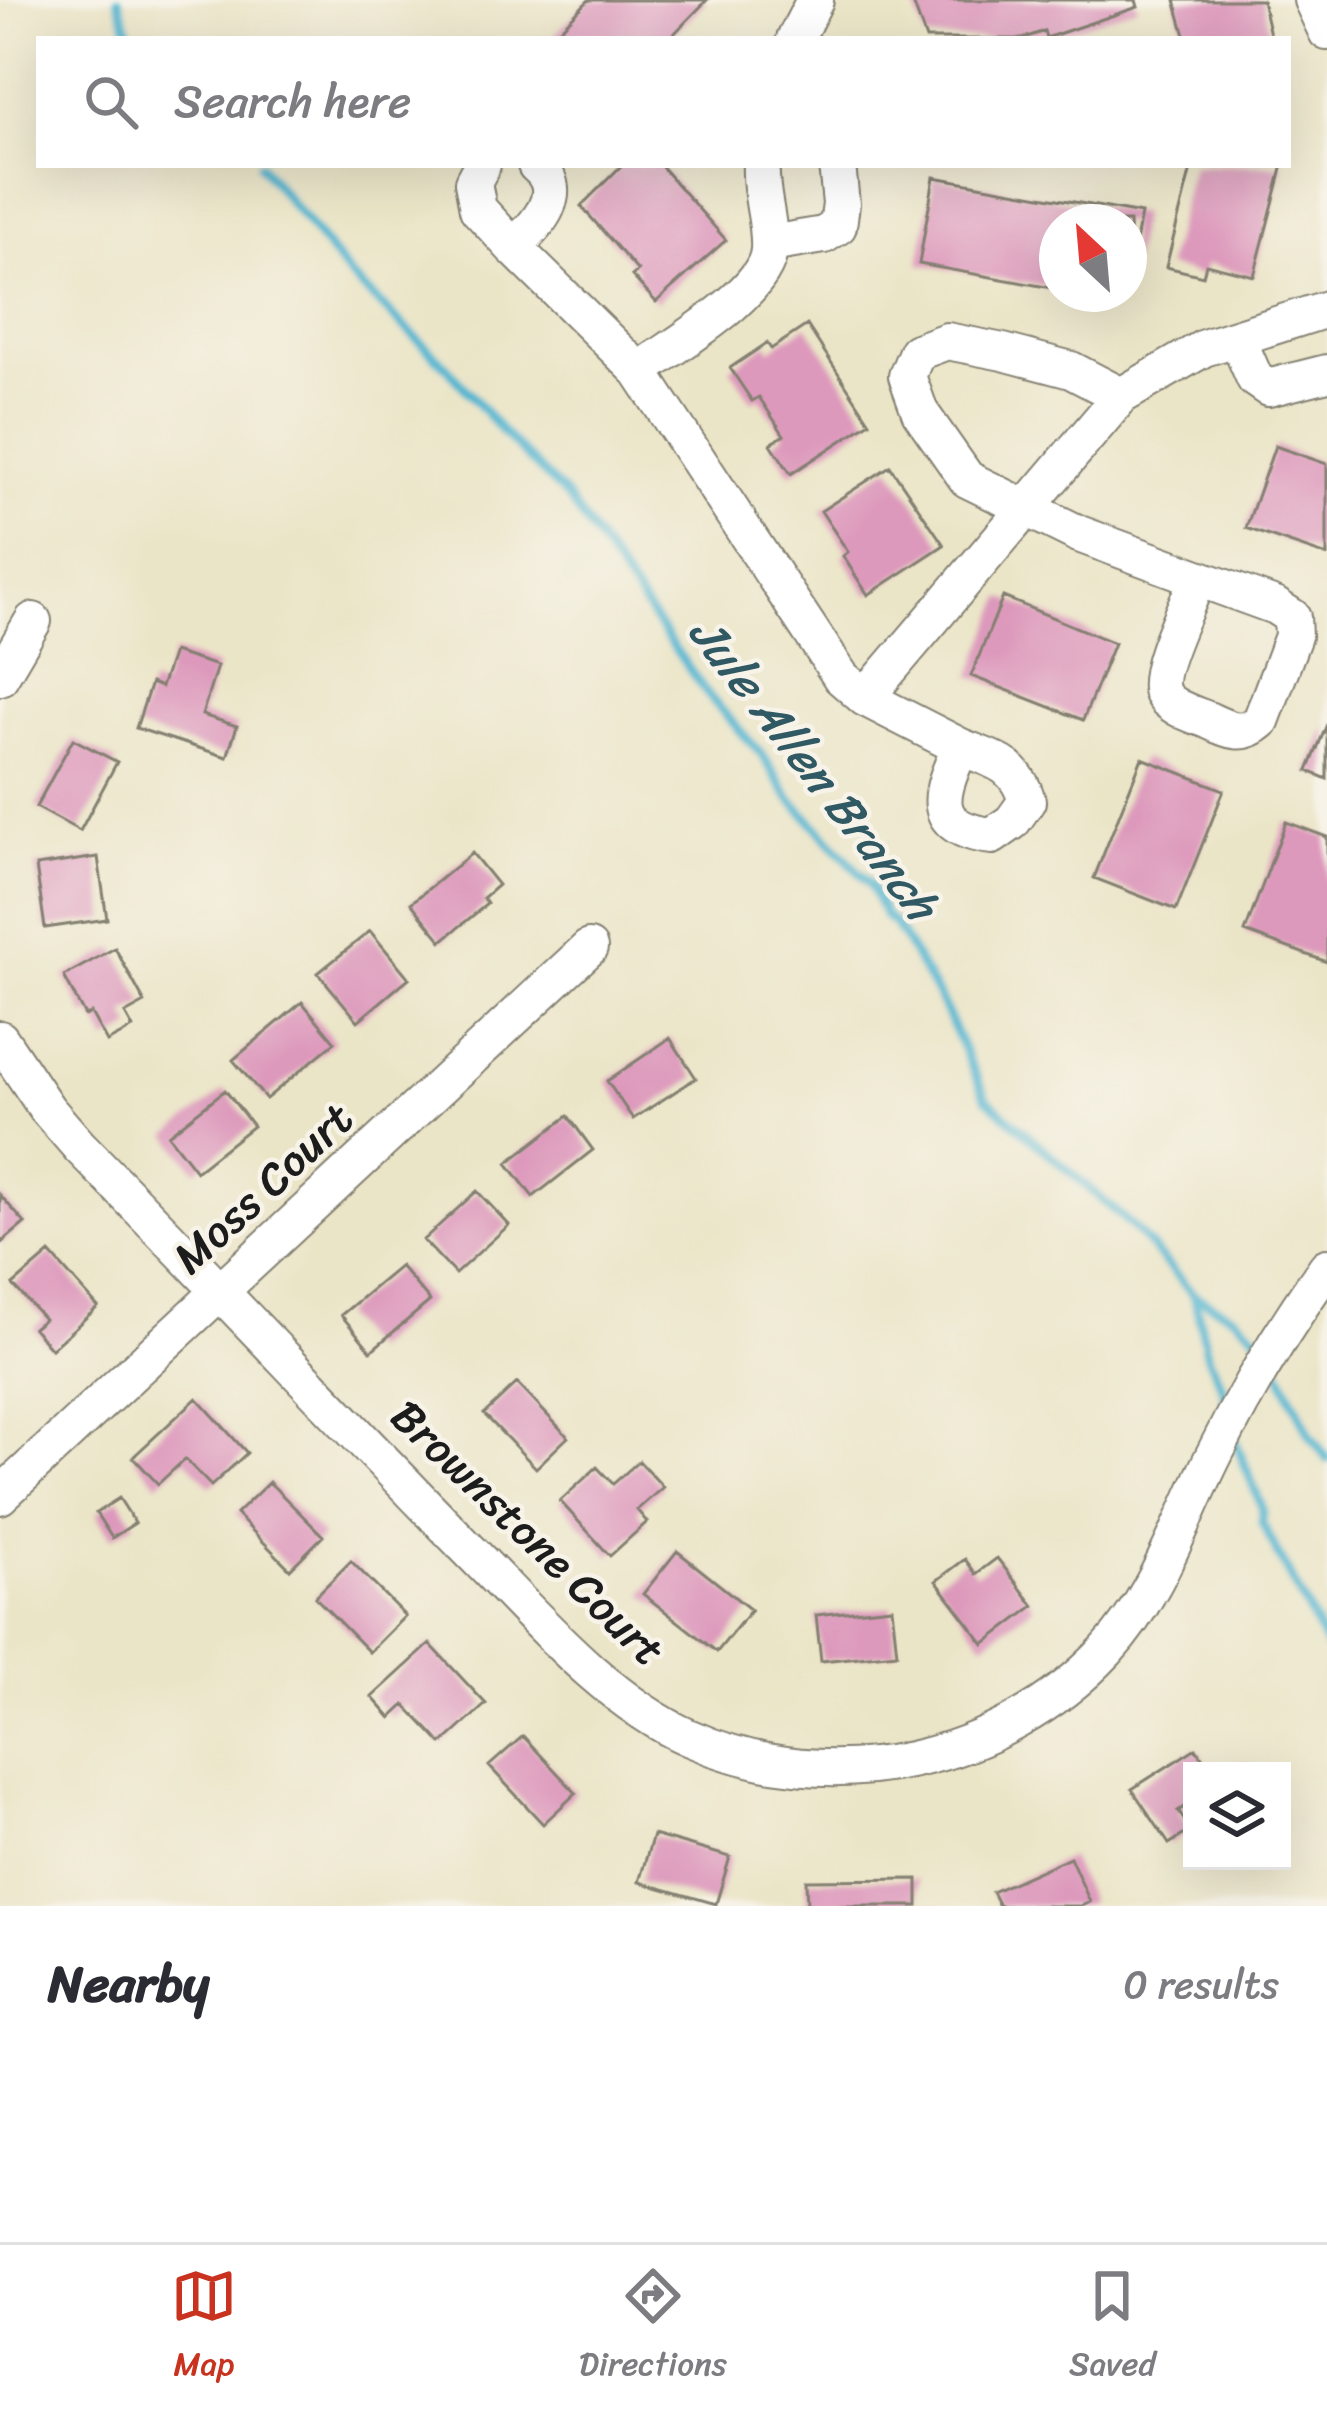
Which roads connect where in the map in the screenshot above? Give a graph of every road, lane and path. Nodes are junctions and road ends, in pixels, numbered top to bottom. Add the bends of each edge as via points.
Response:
1 (1312, 0) edge
2 (1327, 32) edge
3 (480, 168) edge
4 (540, 168) edge
5 (761, 168) edge
6 (837, 168) edge
7 (770, 244) junction
8 (514, 247) junction
9 (1327, 309) edge
10 (1237, 338) junction
11 (639, 370) junction
12 (1327, 373) edge
13 (1121, 396) junction
14 (1026, 508) junction
15 (1198, 578) dead end
16 (33, 621) dead end
17 (0, 676) edge
18 (865, 698) junction
19 (961, 747) dead end
20 (589, 949) dead end
21 (0, 1039) edge
22 (1327, 1267) edge
23 (223, 1292) junction
24 (0, 1496) edge

1 - 2 street
3 - 8 street via 473,182 478,209
4 - 8 street via 552,196
5 - 7 street
6 - 7 street via 838,226
7 - 11 street via 768,264 738,299
8 - 11 street
9 - 10 street
10 - 12 street via 1255,379 1268,388
10 - 13 street
11 - 18 street via 829,659
13 - 14 street
13 - 14 street via 1070,370 1003,352 947,340 917,352 907,376 947,453 967,479
14 - 15 street
14 - 18 street
16 - 17 street
18 - 19 street
20 - 23 street, Moss Court
21 - 23 street, Brownstone Court via 80,1148
22 - 23 street, Brownstone Court via 1249,1387 1165,1562 1110,1647 1075,1682 987,1736 940,1754 838,1768 739,1755 690,1738 632,1703 517,1598
23 - 24 street, Moss Court

